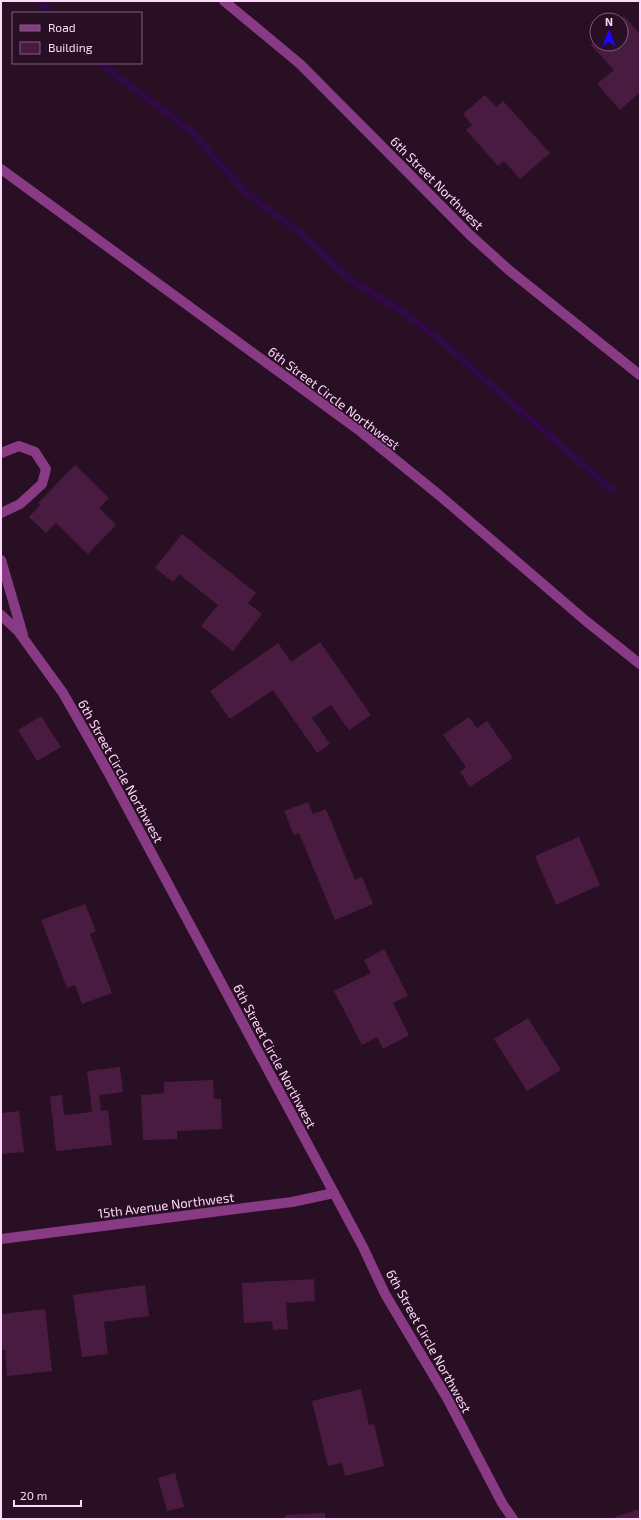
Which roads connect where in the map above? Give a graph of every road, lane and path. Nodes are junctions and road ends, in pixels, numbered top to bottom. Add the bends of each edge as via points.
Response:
1 (224, 1) edge
2 (1, 169) edge
3 (640, 375) edge
4 (1, 452) edge
5 (1, 513) edge
6 (1, 560) edge
7 (1, 615) edge
8 (24, 639) junction
9 (640, 664) edge
10 (334, 1193) junction
11 (1, 1239) edge
12 (513, 1519) edge

1 - 3 street, 6th Street Northwest via 300,64 493,256
2 - 9 street, 6th Street Circle Northwest via 360,431 439,495 574,612
4 - 5 street via 19,446 35,452 46,469 42,484 20,504
6 - 8 street
7 - 8 street, 6th Street Circle Northwest
8 - 10 street, 6th Street Circle Northwest via 63,693 108,772
10 - 11 street, 15th Avenue Northwest via 292,1202
10 - 12 street, 6th Street Circle Northwest via 385,1294 447,1398

